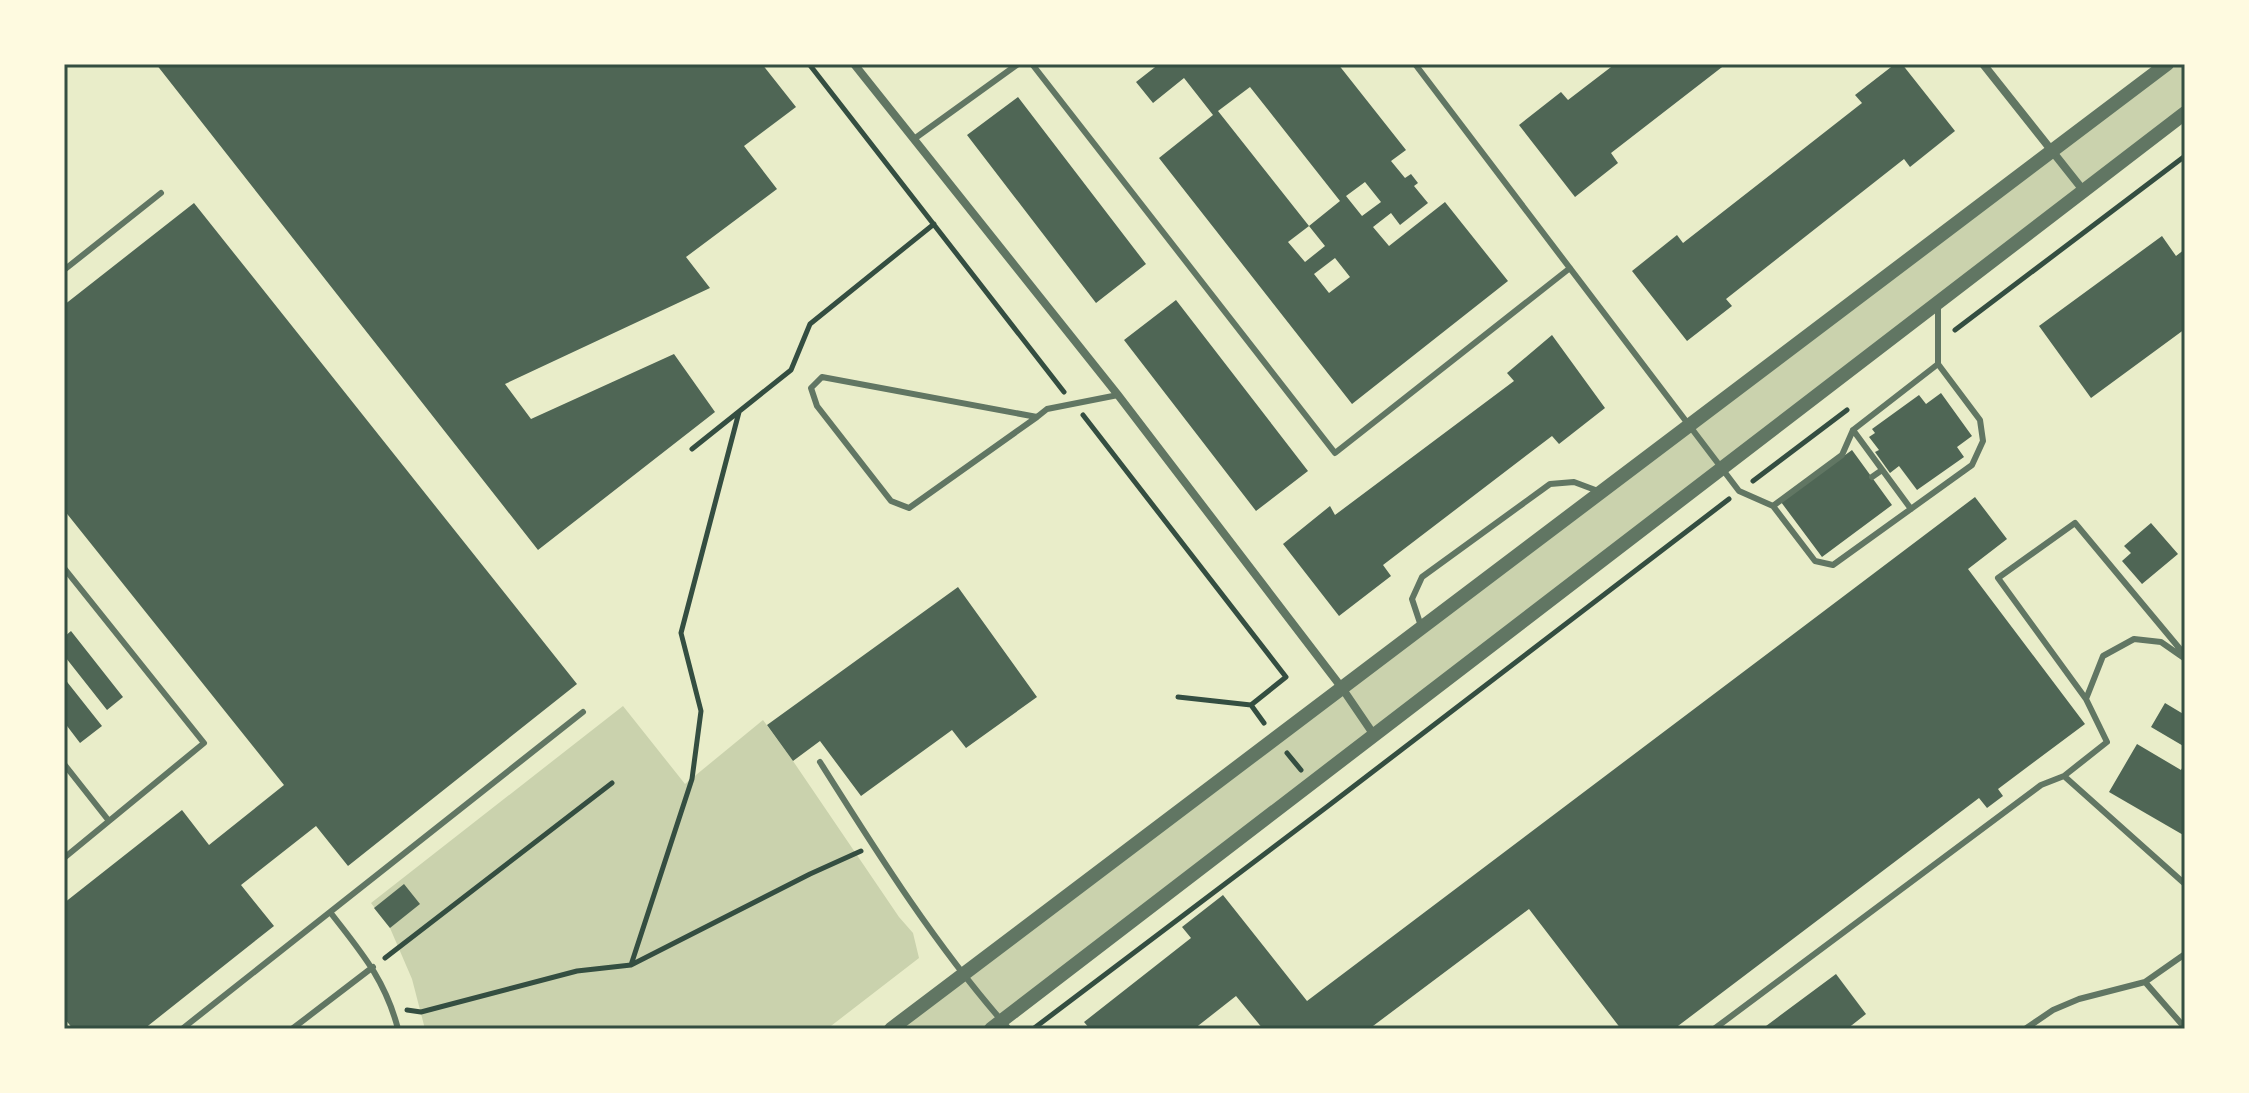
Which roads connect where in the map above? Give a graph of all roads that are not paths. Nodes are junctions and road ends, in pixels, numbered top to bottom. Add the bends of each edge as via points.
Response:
1 (854, 64) edge
2 (1018, 64) edge
3 (1032, 64) edge
4 (1415, 64) edge
5 (1983, 64) edge
6 (2167, 64) edge
7 (2185, 113) edge
8 (914, 139) junction
9 (2051, 152) junction
10 (2083, 190) junction
11 (161, 193) dead end
12 (1570, 268) junction
13 (64, 270) edge
14 (1938, 301) junction
15 (1938, 364) junction
16 (1118, 395) junction
17 (1037, 417) junction
18 (1690, 425) junction
19 (1853, 430) junction
20 (1720, 468) junction
21 (1882, 470) junction
22 (1872, 477) dead end
23 (1601, 492) junction
24 (1773, 506) junction
25 (1911, 509) junction
26 (1801, 529) dead end
27 (1794, 534) junction
28 (64, 568) edge
29 (1421, 628) junction
30 (2185, 657) edge
31 (1342, 688) junction
32 (2086, 699) junction
33 (583, 712) dead end
34 (1374, 735) junction
35 (820, 762) dead end
36 (64, 764) edge
37 (2064, 776) junction
38 (109, 821) junction
39 (64, 858) edge
40 (2185, 884) edge
41 (330, 912) junction
42 (2185, 954) edge
43 (373, 967) junction
44 (964, 974) junction
45 (2145, 982) junction
46 (1001, 1026) edge
47 (2185, 1028) edge
48 (182, 1029) edge
49 (292, 1029) edge
50 (398, 1029) edge
51 (891, 1029) edge
52 (1714, 1029) edge
53 (2025, 1029) edge

1 - 8 street
2 - 8 lane
3 - 12 lane via 1335,453
4 - 12 lane
5 - 9 street
6 - 9 street
7 - 10 street
8 - 16 street
9 - 10 street
9 - 18 street
10 - 14 street
11 - 13 lane
12 - 18 lane
14 - 15 lane
14 - 20 street
15 - 19 lane
15 - 25 lane via 1980,420 1983,441 1972,465
16 - 17 lane via 1047,409
16 - 31 street
17 - 17 lane via 909,508 891,501 817,406 811,388 822,377
18 - 20 lane
18 - 23 street
19 - 21 lane
19 - 24 lane via 1842,455
20 - 24 lane via 1739,491
20 - 34 street
21 - 22 lane
21 - 25 lane
23 - 29 street
23 - 29 lane via 1574,482 1550,484 1422,577 1412,599
24 - 27 lane
25 - 27 lane via 1833,565 1815,561
26 - 27 lane
28 - 38 lane via 204,743
29 - 31 street
30 - 32 lane via 2161,642 2134,639 2103,656
30 - 32 lane via 2075,523 1998,578
31 - 34 street
31 - 44 street
32 - 37 lane via 2107,742
33 - 41 lane
34 - 46 street
35 - 44 lane
36 - 38 lane
37 - 40 lane
37 - 52 lane via 2041,785
38 - 39 lane
41 - 43 lane
41 - 48 lane
42 - 45 lane
43 - 49 lane
43 - 50 lane
44 - 46 lane
44 - 51 street
45 - 47 lane
45 - 53 lane via 2079,999

